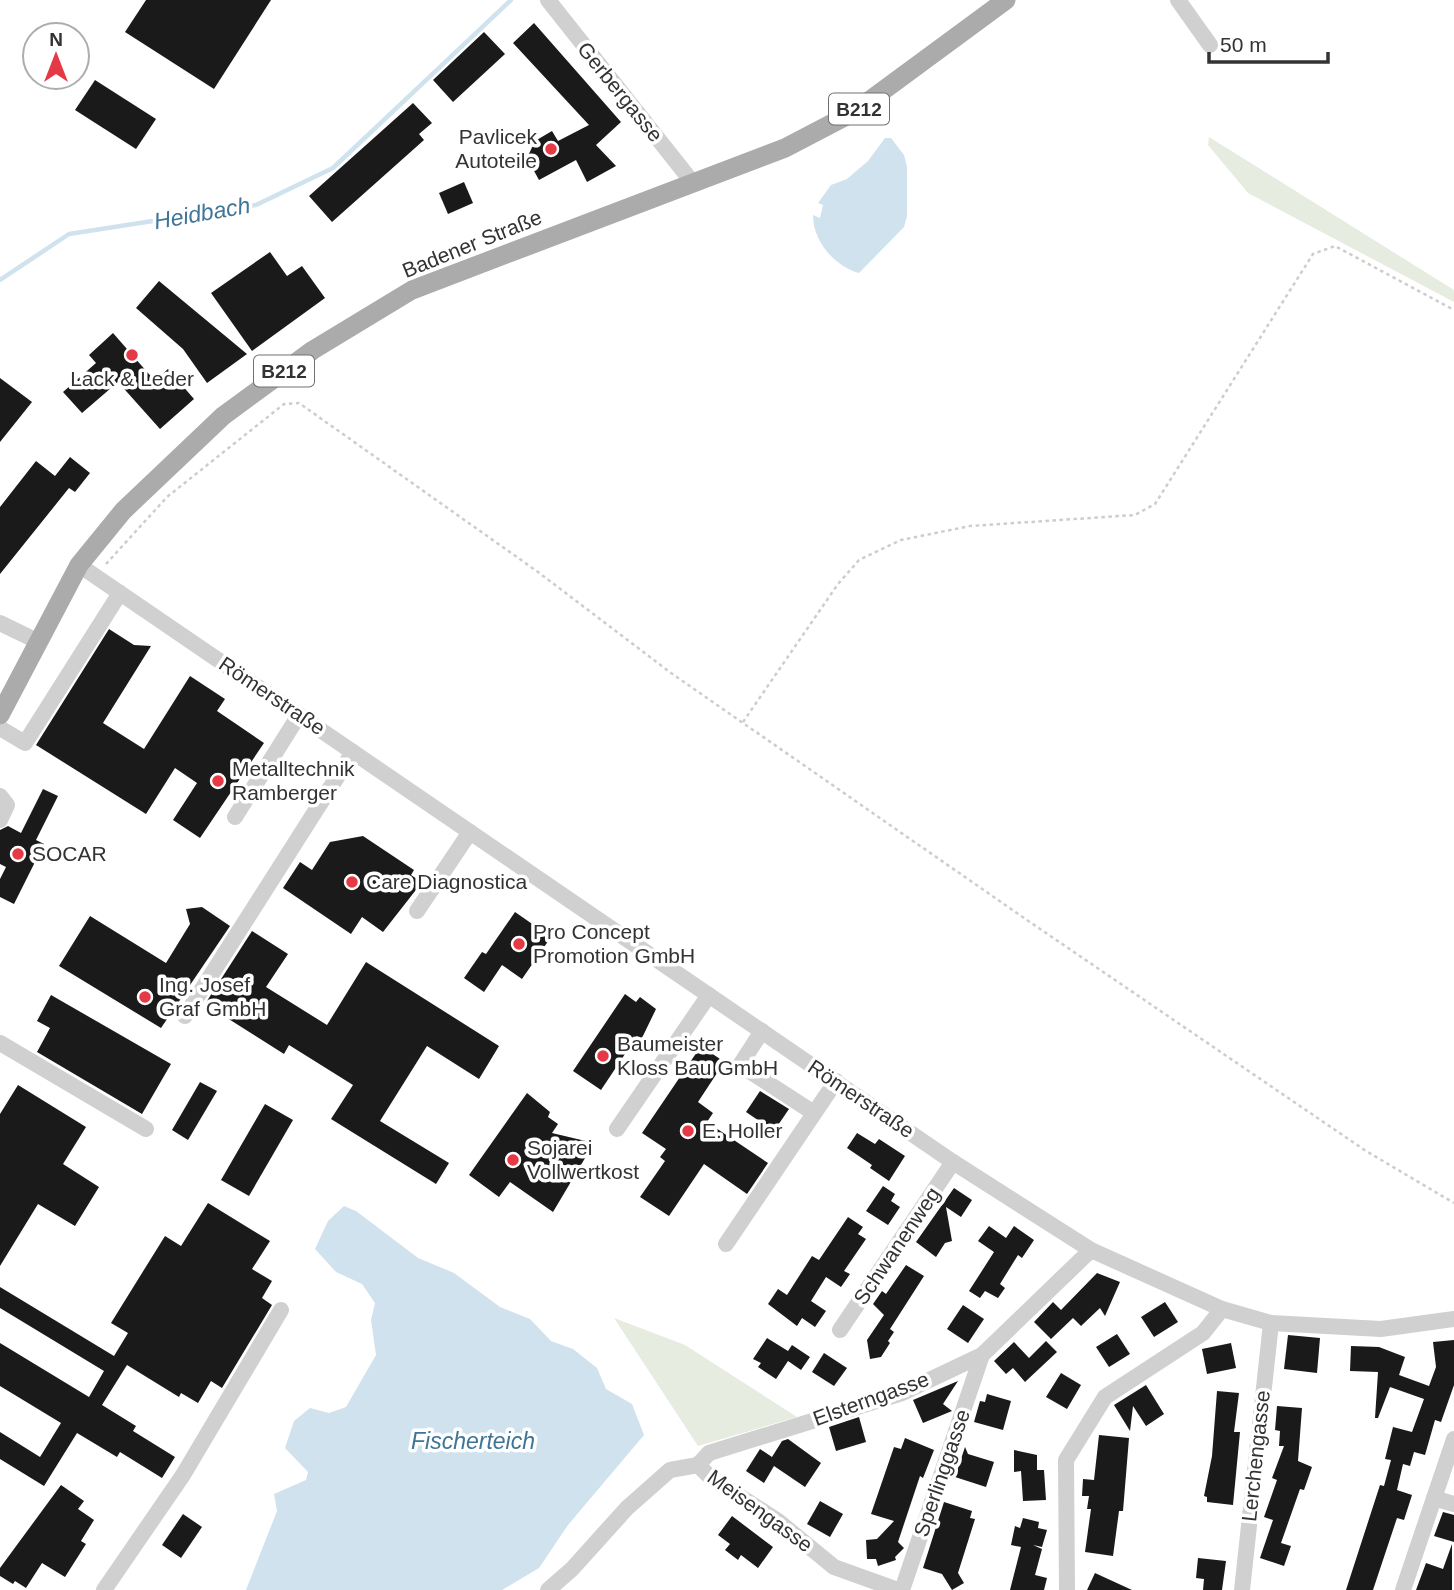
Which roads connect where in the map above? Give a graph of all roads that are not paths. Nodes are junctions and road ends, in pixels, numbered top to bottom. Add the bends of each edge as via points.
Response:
1 (1006, 0) edge
2 (1178, 0) edge
3 (551, 4) edge
4 (1210, 45) dead end
5 (694, 183) junction
6 (86, 570) junction
7 (120, 593) junction
8 (0, 623) edge
9 (37, 642) junction
10 (0, 715) edge
11 (299, 715) junction
12 (0, 728) edge
13 (353, 752) junction
14 (0, 796) edge
15 (234, 817) dead end
16 (0, 820) edge
17 (470, 832) junction
18 (416, 911) dead end
19 (709, 995) junction
20 (186, 1016) dead end
21 (762, 1031) junction
22 (0, 1044) edge
23 (836, 1081) junction
24 (814, 1113) junction
25 (146, 1129) dead end
26 (617, 1129) dead end
27 (953, 1162) junction
28 (726, 1244) dead end
29 (1091, 1250) junction
30 (1222, 1309) junction
31 (281, 1310) dead end
32 (1454, 1320) edge
33 (1271, 1323) junction
34 (840, 1330) dead end
35 (982, 1355) junction
36 (1453, 1446) edge
37 (698, 1465) junction
38 (1434, 1498) junction
39 (1454, 1504) edge
40 (104, 1590) edge
41 (548, 1590) edge
42 (900, 1590) edge
43 (1067, 1590) edge
44 (1242, 1590) edge
45 (1403, 1590) edge

1 - 5 main road, Badener Straße / B212 via 854,112 785,148
2 - 4 street
3 - 5 street, Gerbergasse
5 - 6 main road, Badener Straße / B212 via 412,289 313,350 223,416 169,465 123,511
6 - 7 street, Römerstraße
6 - 9 main road, Badener Straße / B212
7 - 11 street, Römerstraße
7 - 12 street via 25,744
8 - 9 street
9 - 10 main road, Badener Straße / B212
11 - 13 street, Römerstraße
11 - 15 street
13 - 17 street, Römerstraße
13 - 20 street
14 - 16 street via 7,805
17 - 18 street
17 - 19 street, Römerstraße
19 - 21 street, Römerstraße
19 - 26 street
21 - 23 street, Römerstraße
21 - 24 street via 740,1065
22 - 25 street
23 - 24 street
23 - 27 street, Römerstraße
24 - 28 street
27 - 29 street, Römerstraße
27 - 34 street, Schwanenweg
29 - 30 street, Römerstraße
29 - 35 street, Elsterngasse
30 - 33 street, Römerstraße
30 - 43 street via 1203,1333 1105,1396 1066,1460
31 - 40 street via 183,1475
32 - 33 street, Römerstraße via 1381,1329
33 - 44 street, Lerchengasse
35 - 37 street, Elsterngasse via 902,1393 709,1453
35 - 42 street, Sperlinggasse
36 - 38 street
37 - 41 street, Elsterngasse via 670,1470
37 - 42 street, Meisengasse via 834,1567
38 - 39 street
38 - 45 street

